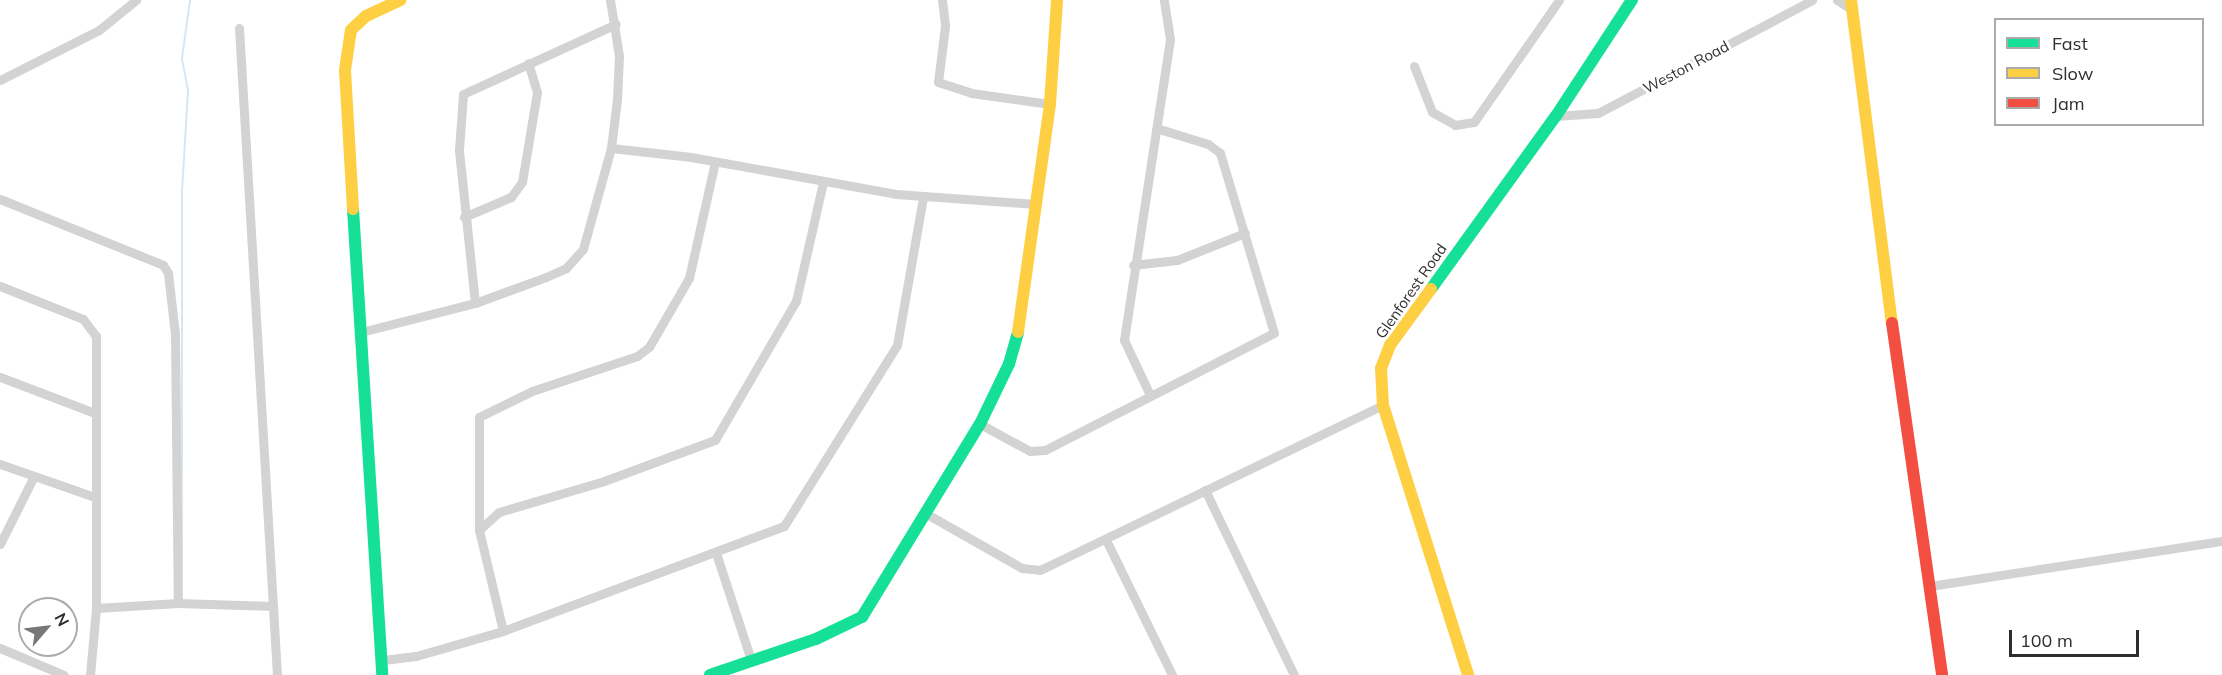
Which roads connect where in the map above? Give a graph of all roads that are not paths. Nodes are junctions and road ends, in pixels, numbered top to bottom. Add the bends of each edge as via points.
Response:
1 (136, 0) edge
2 (400, 0) edge
3 (610, 0) edge
4 (942, 0) edge
5 (1057, 0) edge
6 (1164, 0) edge
7 (1560, 0) edge
8 (1632, 0) edge
9 (1812, 0) edge
10 (1837, 0) edge
11 (1851, 4) edge
12 (615, 24) junction
13 (239, 28) dead end
14 (528, 63) junction
15 (1414, 66) dead end
16 (0, 80) edge
17 (1050, 104) junction
18 (1556, 117) junction
19 (1156, 128) junction
20 (611, 148) junction
21 (715, 162) junction
22 (823, 182) junction
23 (922, 197) junction
24 (0, 199) edge
25 (1036, 204) junction
26 (464, 217) junction
27 (1245, 233) junction
28 (1134, 264) junction
29 (0, 286) edge
30 (475, 303) junction
31 (361, 332) junction
32 (0, 377) edge
33 (1150, 395) junction
34 (1383, 405) junction
35 (95, 414) junction
36 (980, 424) junction
37 (0, 464) edge
38 (33, 478) junction
39 (1205, 490) junction
40 (95, 497) junction
41 (925, 513) junction
42 (479, 530) junction
43 (1106, 540) junction
44 (2222, 541) edge
45 (0, 544) edge
46 (716, 553) junction
47 (1930, 586) junction
48 (178, 603) junction
49 (273, 606) junction
50 (96, 608) junction
51 (503, 631) junction
52 (0, 648) edge
53 (383, 660) junction
54 (751, 660) junction
55 (64, 675) edge
56 (90, 675) edge
57 (277, 675) edge
58 (382, 675) edge
59 (710, 675) edge
60 (1172, 675) edge
61 (1294, 675) edge
62 (1468, 675) edge
63 (1942, 675) edge

1 - 16 street via 99,30
2 - 31 street via 361,20 346,41 345,109
3 - 12 street
4 - 17 street via 945,26 938,82 971,93
5 - 17 street
6 - 19 street via 1170,39
7 - 15 street via 1474,122 1455,125 1432,112
8 - 18 street, Glenforest Road
9 - 18 street, Weston Road via 1605,110 1577,118
10 - 11 street
11 - 47 street
12 - 14 street
12 - 20 street via 618,78
13 - 49 street
14 - 26 street via 537,92 522,182 511,197
14 - 26 street via 463,94 459,150
17 - 25 street
18 - 34 street, Glenforest Road via 1390,345 1381,368
19 - 27 street via 1216,149
19 - 28 street
20 - 21 street
20 - 30 street via 591,231 574,260 546,278
21 - 22 street
21 - 42 street via 689,278 649,347 618,364 482,412 477,422
22 - 23 street
22 - 42 street via 796,302 716,440 604,481 499,512
23 - 25 street
23 - 46 street via 904,323 893,353 784,526
24 - 48 street via 163,266 168,273 175,334
25 - 36 street via 1014,349
26 - 30 street
27 - 28 street via 1177,260
27 - 33 street via 1274,333
28 - 33 street via 1125,345
29 - 35 street via 89,324 96,343
30 - 31 street
31 - 53 street
32 - 35 street
33 - 36 street via 1040,452
34 - 39 street
34 - 62 street, Glenforest Road
35 - 40 street
36 - 41 street
37 - 38 street
38 - 40 street
38 - 45 street
39 - 43 street
39 - 61 street
40 - 50 street
41 - 43 street via 1032,570
41 - 54 street via 862,617 816,639
42 - 51 street
43 - 60 street
44 - 47 street
46 - 51 street
46 - 54 street
47 - 63 street
48 - 49 street
48 - 50 street
49 - 57 street
50 - 56 street
51 - 53 street via 416,656
52 - 55 street
53 - 58 street
54 - 59 street

